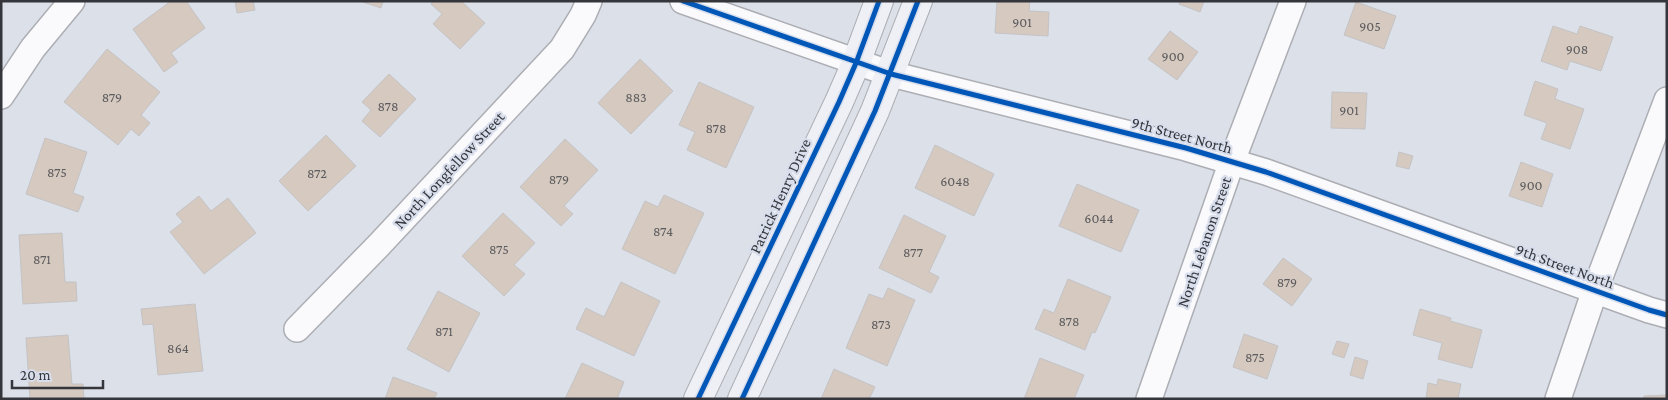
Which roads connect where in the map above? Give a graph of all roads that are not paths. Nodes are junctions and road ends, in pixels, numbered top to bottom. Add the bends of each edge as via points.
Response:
1 (72, 1) edge
2 (589, 1) edge
3 (683, 1) edge
4 (879, 1) edge
5 (918, 1) edge
6 (1293, 1) edge
7 (856, 63) junction
8 (891, 74) junction
9 (1, 96) edge
10 (1667, 100) edge
11 (1232, 161) junction
12 (1595, 290) junction
13 (1667, 315) edge
14 (297, 329) dead end
15 (698, 399) edge
16 (742, 399) edge
17 (1149, 399) edge
18 (1558, 399) edge

1 - 9 street via 28,54
2 - 14 street, North Longfellow Street via 562,50
3 - 7 street, 9th Street North
4 - 7 street, Patrick Henry Drive
5 - 8 street
6 - 11 street, North Lebanon Street
7 - 8 street, 9th Street North
7 - 15 street, Patrick Henry Drive
8 - 11 street, 9th Street North
8 - 16 street
10 - 12 street
11 - 12 street, 9th Street North
11 - 17 street, North Lebanon Street
12 - 13 street, 9th Street North
12 - 18 street

